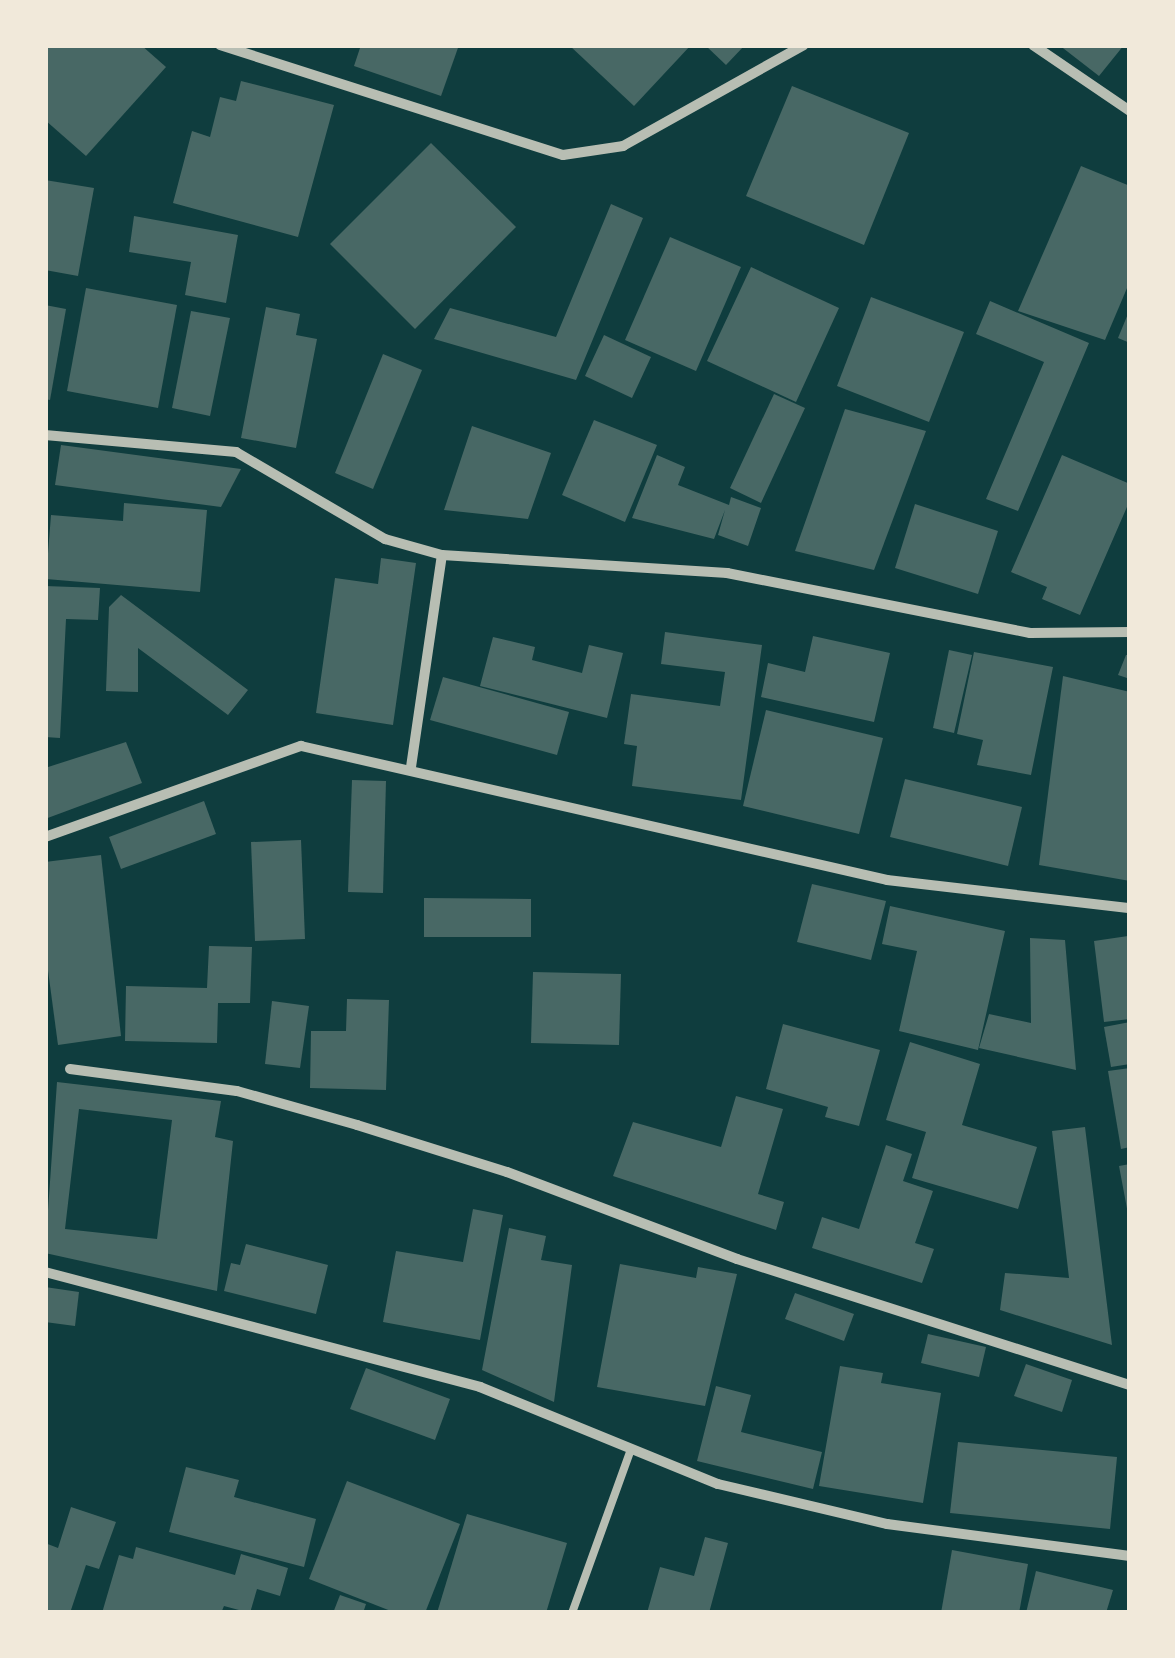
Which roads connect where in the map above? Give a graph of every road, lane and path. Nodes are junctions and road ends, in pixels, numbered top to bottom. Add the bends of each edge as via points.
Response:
1 (220, 45) edge
2 (804, 45) edge
3 (1034, 45) edge
4 (1130, 111) edge
5 (45, 435) edge
6 (442, 555) junction
7 (1130, 632) edge
8 (411, 767) junction
9 (45, 837) edge
10 (1130, 908) edge
11 (70, 1069) dead end
12 (45, 1272) edge
13 (1130, 1385) edge
14 (631, 1449) junction
15 (1130, 1556) edge
16 (572, 1613) edge

1 - 2 street via 564,156 623,146
3 - 4 street
5 - 6 street via 236,452 384,539
6 - 7 street via 727,573 1030,633
6 - 8 street
8 - 9 street via 301,746
8 - 10 street via 888,880
11 - 13 street via 238,1092 357,1126 507,1172 738,1259
12 - 14 street via 382,1357 480,1387
14 - 15 street via 718,1484 887,1524
14 - 16 lane

